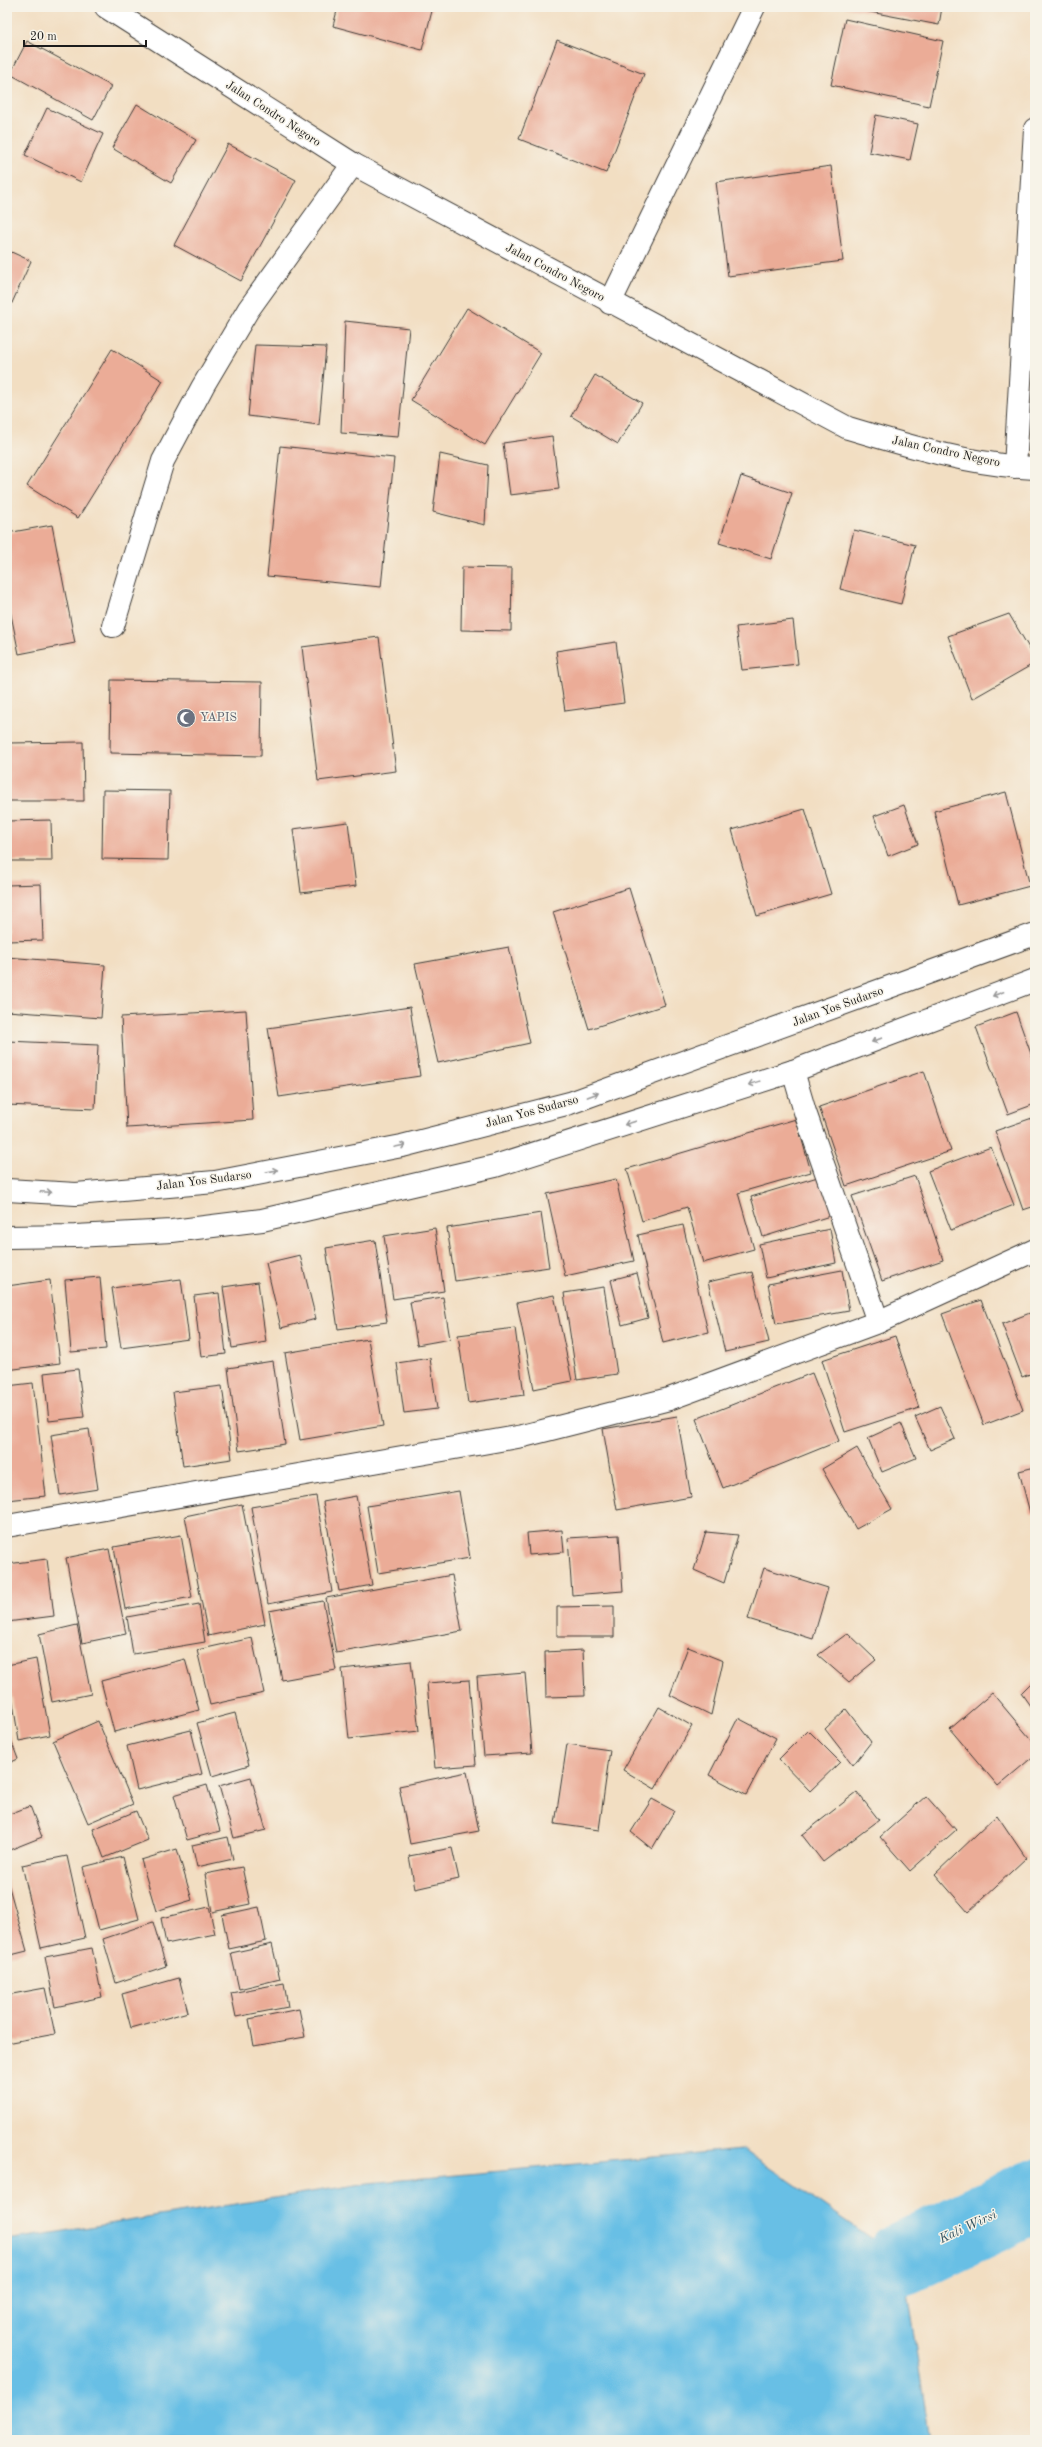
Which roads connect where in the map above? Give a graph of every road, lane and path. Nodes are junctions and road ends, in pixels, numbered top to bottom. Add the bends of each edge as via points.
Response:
1 (106, 7) edge
2 (754, 7) edge
3 (1035, 129) edge
4 (353, 164) junction
5 (610, 303) junction
6 (1025, 467) edge
7 (113, 626) dead end
8 (1035, 934) edge
9 (1035, 980) edge
10 (793, 1071) junction
11 (7, 1190) edge
12 (7, 1237) edge
13 (1035, 1250) edge
14 (878, 1322) junction
15 (7, 1526) edge

1 - 4 main road, Jalan Condro Negoro
2 - 5 main road
3 - 6 main road
4 - 5 main road, Jalan Condro Negoro
4 - 7 main road via 248,310 163,461
5 - 6 main road, Jalan Condro Negoro via 848,428 916,448
11 -> 8 main road, Jalan Yos Sudarso via 76,1194 215,1182 402,1146 570,1103
9 -> 10 main road
10 -> 12 main road via 495,1166 262,1220 172,1231
10 - 14 main road
13 - 14 main road
14 - 15 main road via 669,1399 523,1436

